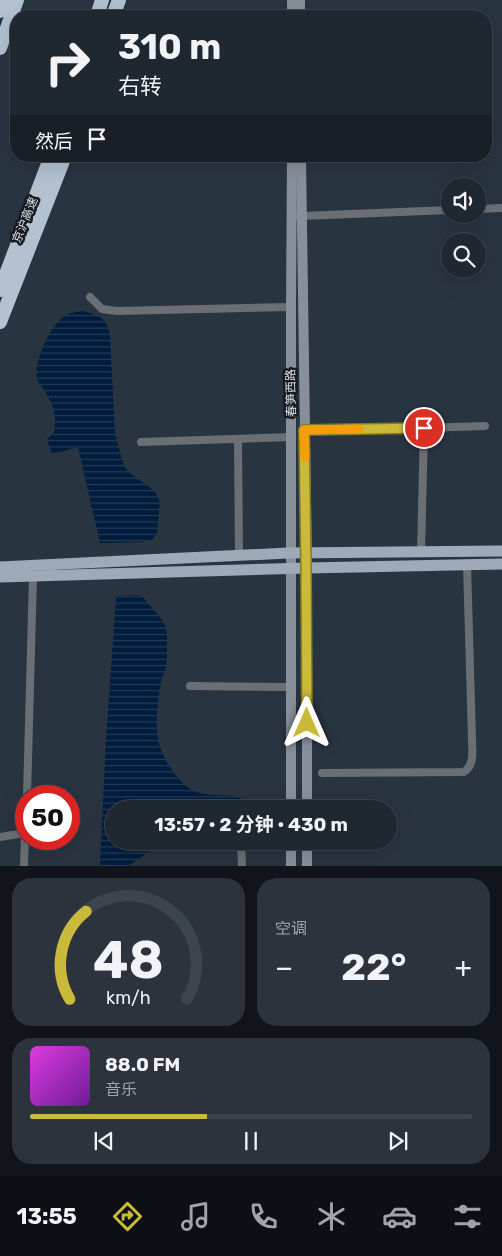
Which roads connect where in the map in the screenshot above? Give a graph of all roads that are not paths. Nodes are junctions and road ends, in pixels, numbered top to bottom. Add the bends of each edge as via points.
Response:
1 (4, 0) edge
2 (0, 11) edge
3 (10, 20) edge
4 (0, 48) edge
5 (49, 162) edge
6 (63, 162) edge
7 (293, 162) edge
8 (301, 162) edge
9 (486, 208) edge
10 (502, 208) edge
11 (441, 210) edge
12 (297, 215) junction
13 (0, 290) edge
14 (90, 297) dead end
15 (290, 307) junction
16 (0, 322) edge
17 (485, 426) dead end
18 (424, 428) junction
19 (304, 430) junction
20 (291, 437) junction
21 (238, 439) junction
22 (141, 442) dead end
23 (421, 552) junction
24 (502, 552) edge
25 (290, 553) junction
26 (306, 553) junction
27 (239, 555) junction
28 (467, 564) junction
29 (502, 564) edge
30 (0, 567) edge
31 (291, 568) junction
32 (306, 568) junction
33 (33, 576) junction
34 (0, 577) edge
35 (190, 686) dead end
36 (291, 687) junction
37 (322, 774) dead end
38 (27, 785) edge
39 (291, 800) edge
40 (307, 800) edge
41 (15, 832) edge
42 (0, 837) edge
43 (25, 850) edge
44 (241, 850) edge
45 (291, 850) edge
46 (307, 850) edge
47 (24, 866) edge
48 (242, 866) edge
49 (291, 866) edge
50 (307, 866) edge

1 - 2 highway
3 - 4 highway
5 - 13 highway, 京沪高速
6 - 16 highway, 京沪高速
7 - 12 main road, 春笋西路
8 - 12 main road, 春笋西路
9 - 10 street
11 - 12 street
12 - 15 main road, 春笋西路
12 - 19 main road, 春笋西路
14 - 15 street via 102,309 117,311
15 - 20 main road, 春笋西路
17 - 18 street
18 - 19 street
18 - 23 street
19 - 26 main road, 春笋西路
20 - 21 street
20 - 25 main road, 春笋西路
21 - 22 street
21 - 27 street
23 - 24 main road
23 - 26 main road
25 - 26 main road
25 - 27 main road
25 - 31 main road, 春笋西路
26 - 32 main road, 春笋西路
27 - 30 main road
28 - 29 main road
28 - 32 main road
28 - 37 street via 472,739 469,769 464,772
31 - 32 main road
31 - 33 main road
31 - 36 main road, 春笋西路
32 - 40 main road, 春笋西路
33 - 34 main road
33 - 38 street
35 - 36 street
36 - 39 main road, 春笋西路
41 - 42 street
43 - 47 street
44 - 48 street
45 - 49 main road
46 - 50 main road

